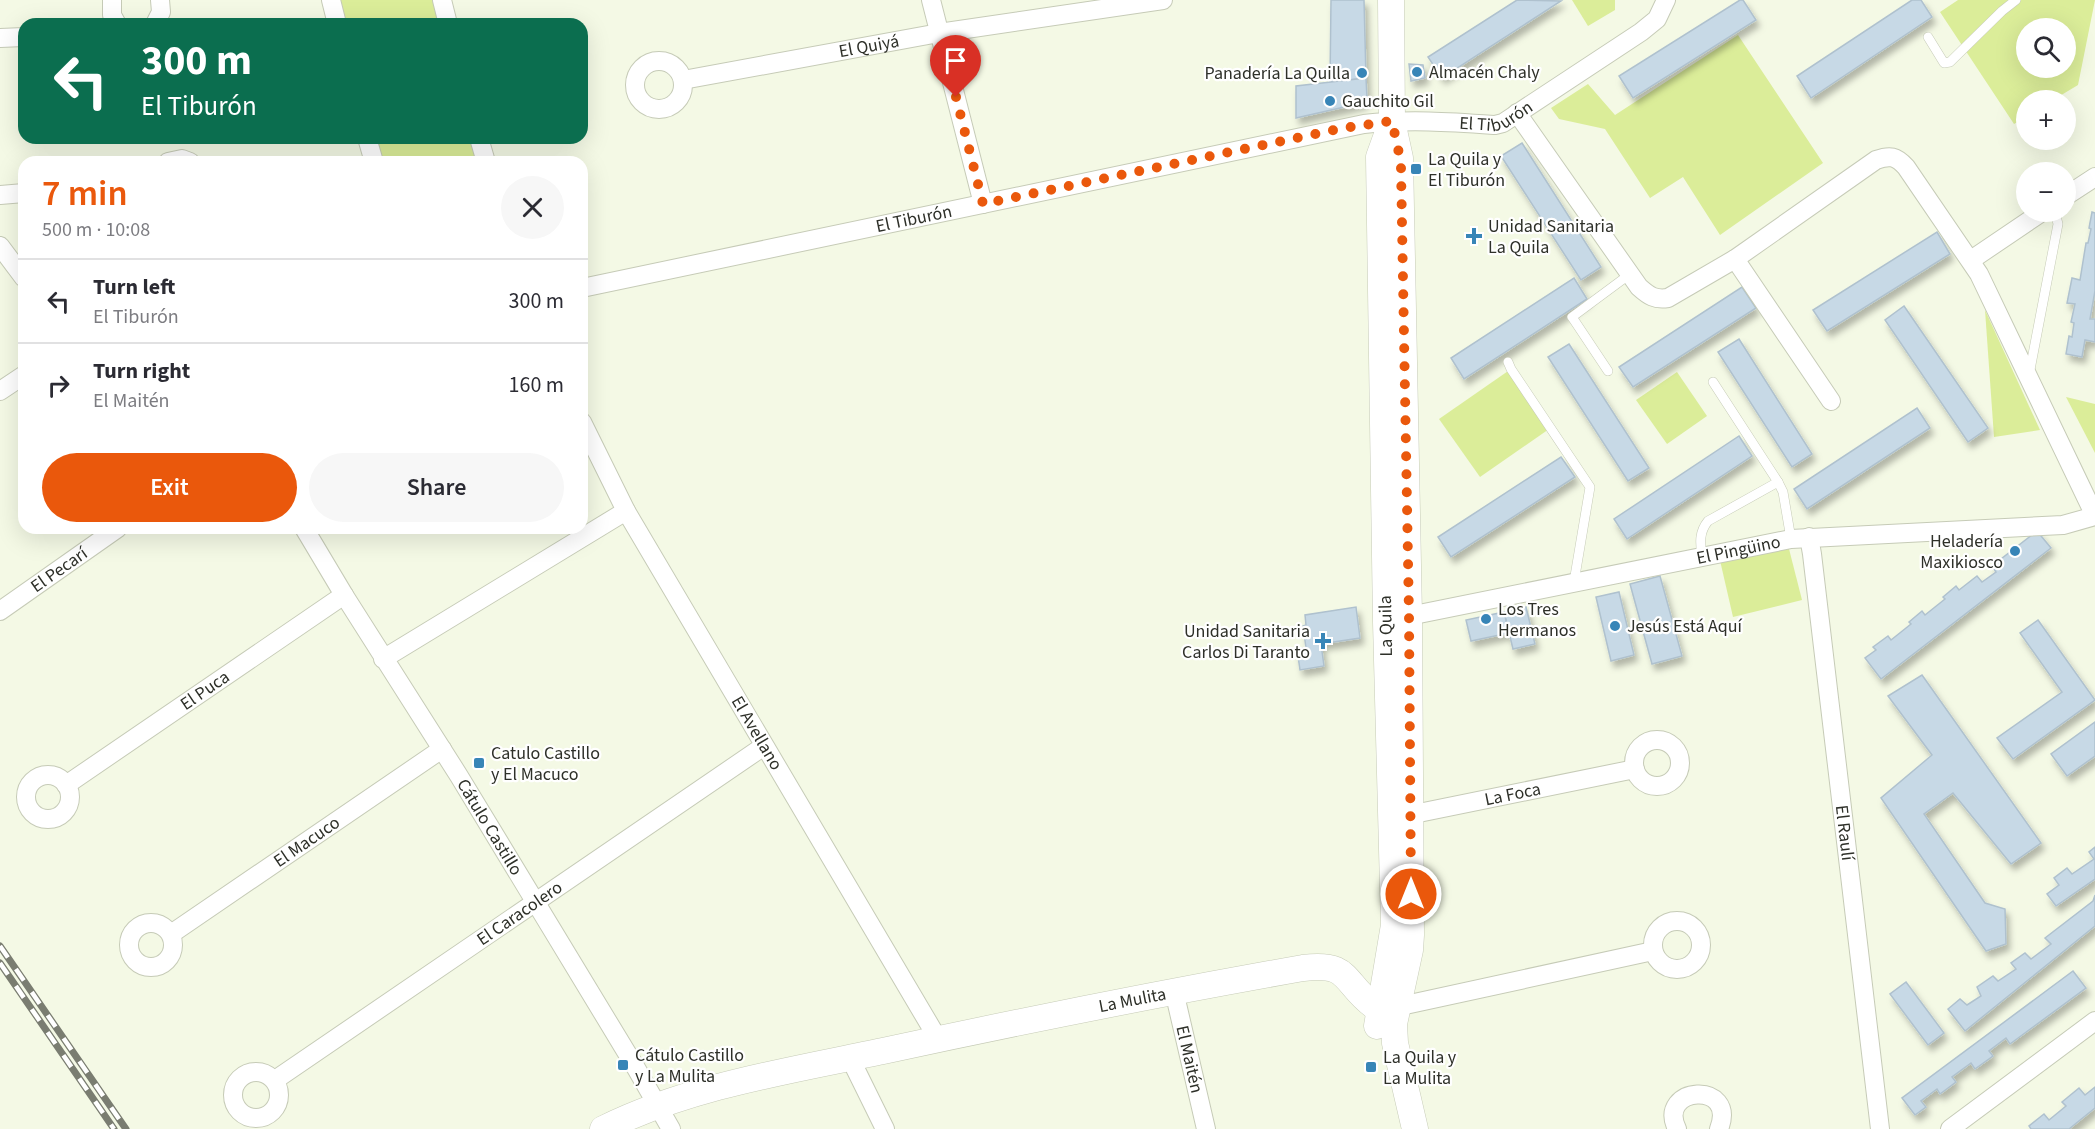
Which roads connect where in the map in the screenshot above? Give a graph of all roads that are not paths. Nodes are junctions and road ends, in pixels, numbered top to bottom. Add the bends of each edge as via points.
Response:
1 (112, 0) edge
2 (160, 0) edge
3 (331, 0) edge
4 (442, 0) edge
5 (931, 0) edge
6 (1163, 0) edge
7 (1390, 0) edge
8 (1666, 0) edge
9 (2016, 0) edge
10 (113, 18) edge
11 (158, 18) edge
12 (336, 18) edge
13 (446, 18) edge
14 (939, 33) junction
15 (18, 37) edge
16 (1928, 37) dead end
17 (0, 38) edge
18 (683, 80) dead end
19 (1517, 113) junction
20 (1392, 121) junction
21 (2095, 177) edge
22 (2076, 189) edge
23 (18, 194) edge
24 (0, 195) edge
25 (983, 204) junction
26 (2027, 222) edge
27 (2058, 222) edge
28 (0, 246) edge
29 (1735, 260) junction
30 (1971, 260) junction
31 (18, 270) edge
32 (1630, 274) junction
33 (588, 287) edge
34 (1508, 362) dead end
35 (1608, 371) dead end
36 (2029, 377) junction
37 (18, 379) edge
38 (1713, 382) dead end
39 (0, 391) edge
40 (1831, 401) dead end
41 (588, 434) edge
42 (1778, 482) junction
43 (626, 510) junction
44 (2095, 516) edge
45 (588, 533) edge
46 (109, 534) edge
47 (308, 534) edge
48 (587, 534) edge
49 (1800, 538) junction
50 (1702, 556) junction
51 (1574, 582) junction
52 (344, 595) junction
53 (0, 611) edge
54 (1397, 619) junction
55 (383, 659) junction
56 (764, 746) junction
57 (442, 749) junction
58 (1635, 769) dead end
59 (66, 785) dead end
60 (1400, 816) junction
61 (535, 902) junction
62 (171, 934) dead end
63 (1653, 951) dead end
64 (1174, 991) junction
65 (1388, 1007) junction
66 (2095, 1021) edge
67 (938, 1039) junction
68 (850, 1058) junction
69 (274, 1080) dead end
70 (657, 1107) junction
71 (1670, 1128) edge
72 (603, 1129) edge
73 (670, 1129) edge
74 (885, 1129) edge
75 (1206, 1129) edge
76 (1397, 1129) edge
77 (1415, 1129) edge
78 (1719, 1129) edge
79 (1880, 1129) edge
80 (1950, 1129) edge

1 - 10 street
2 - 11 street
3 - 12 street
4 - 13 street
5 - 14 street
6 - 14 street, El Quiyá
7 - 20 main road, La Quila
8 - 19 street, El Tiburón via 1657,19 1641,32
9 - 16 lane via 1950,62 1944,63
14 - 18 street, El Quiyá
14 - 25 street
15 - 17 street
19 - 20 street, El Tiburón via 1495,125
19 - 32 street
20 - 25 street, El Tiburón
20 - 54 main road, La Quila via 1379,157
21 - 22 street
23 - 24 street
25 - 33 street, El Tiburón
26 - 30 street
27 - 36 lane
28 - 31 street
29 - 30 street via 1888,155 1906,166
29 - 32 street via 1658,300 1648,296
29 - 40 street
30 - 36 street
32 - 35 lane via 1572,317
34 - 51 lane via 1590,487
36 - 44 street
37 - 39 street
38 - 42 lane
41 - 43 street, El Avellano
42 - 49 lane
42 - 50 lane via 1708,521 1700,539
43 - 45 street
43 - 56 street, El Avellano
44 - 49 street, El Pingüino via 2063,525
46 - 53 street, El Pecarí
47 - 52 street, Cátulo Castillo
48 - 55 street
49 - 50 street, El Pingüino
49 - 79 street, El Raulí via 1815,578
50 - 51 street, El Pingüino
51 - 54 street, El Pingüino
52 - 55 street, Cátulo Castillo
52 - 59 street, El Puca
54 - 60 main road, La Quila
55 - 57 street, Cátulo Castillo
56 - 61 street, El Caracolero
56 - 67 street, El Avellano
57 - 61 street, Cátulo Castillo
57 - 62 street, El Macuco
58 - 60 street, La Foca
60 - 65 main road, La Quila via 1410,950
61 - 69 street, El Caracolero
61 - 70 street, Cátulo Castillo
63 - 65 street
64 - 65 main road, La Mulita via 1322,966 1343,974 1369,1002
64 - 67 main road, La Mulita
64 - 75 street, El Maitén
65 - 76 main road, La Quila via 1377,1026 1381,1065
65 - 77 main road, La Quila
66 - 80 street
67 - 68 main road, La Mulita
68 - 70 main road, La Mulita via 767,1074
68 - 74 street
70 - 72 main road, La Mulita
70 - 73 street, Cátulo Castillo
71 - 78 street via 1679,1102 1699,1094 1718,1105 1722,1120

